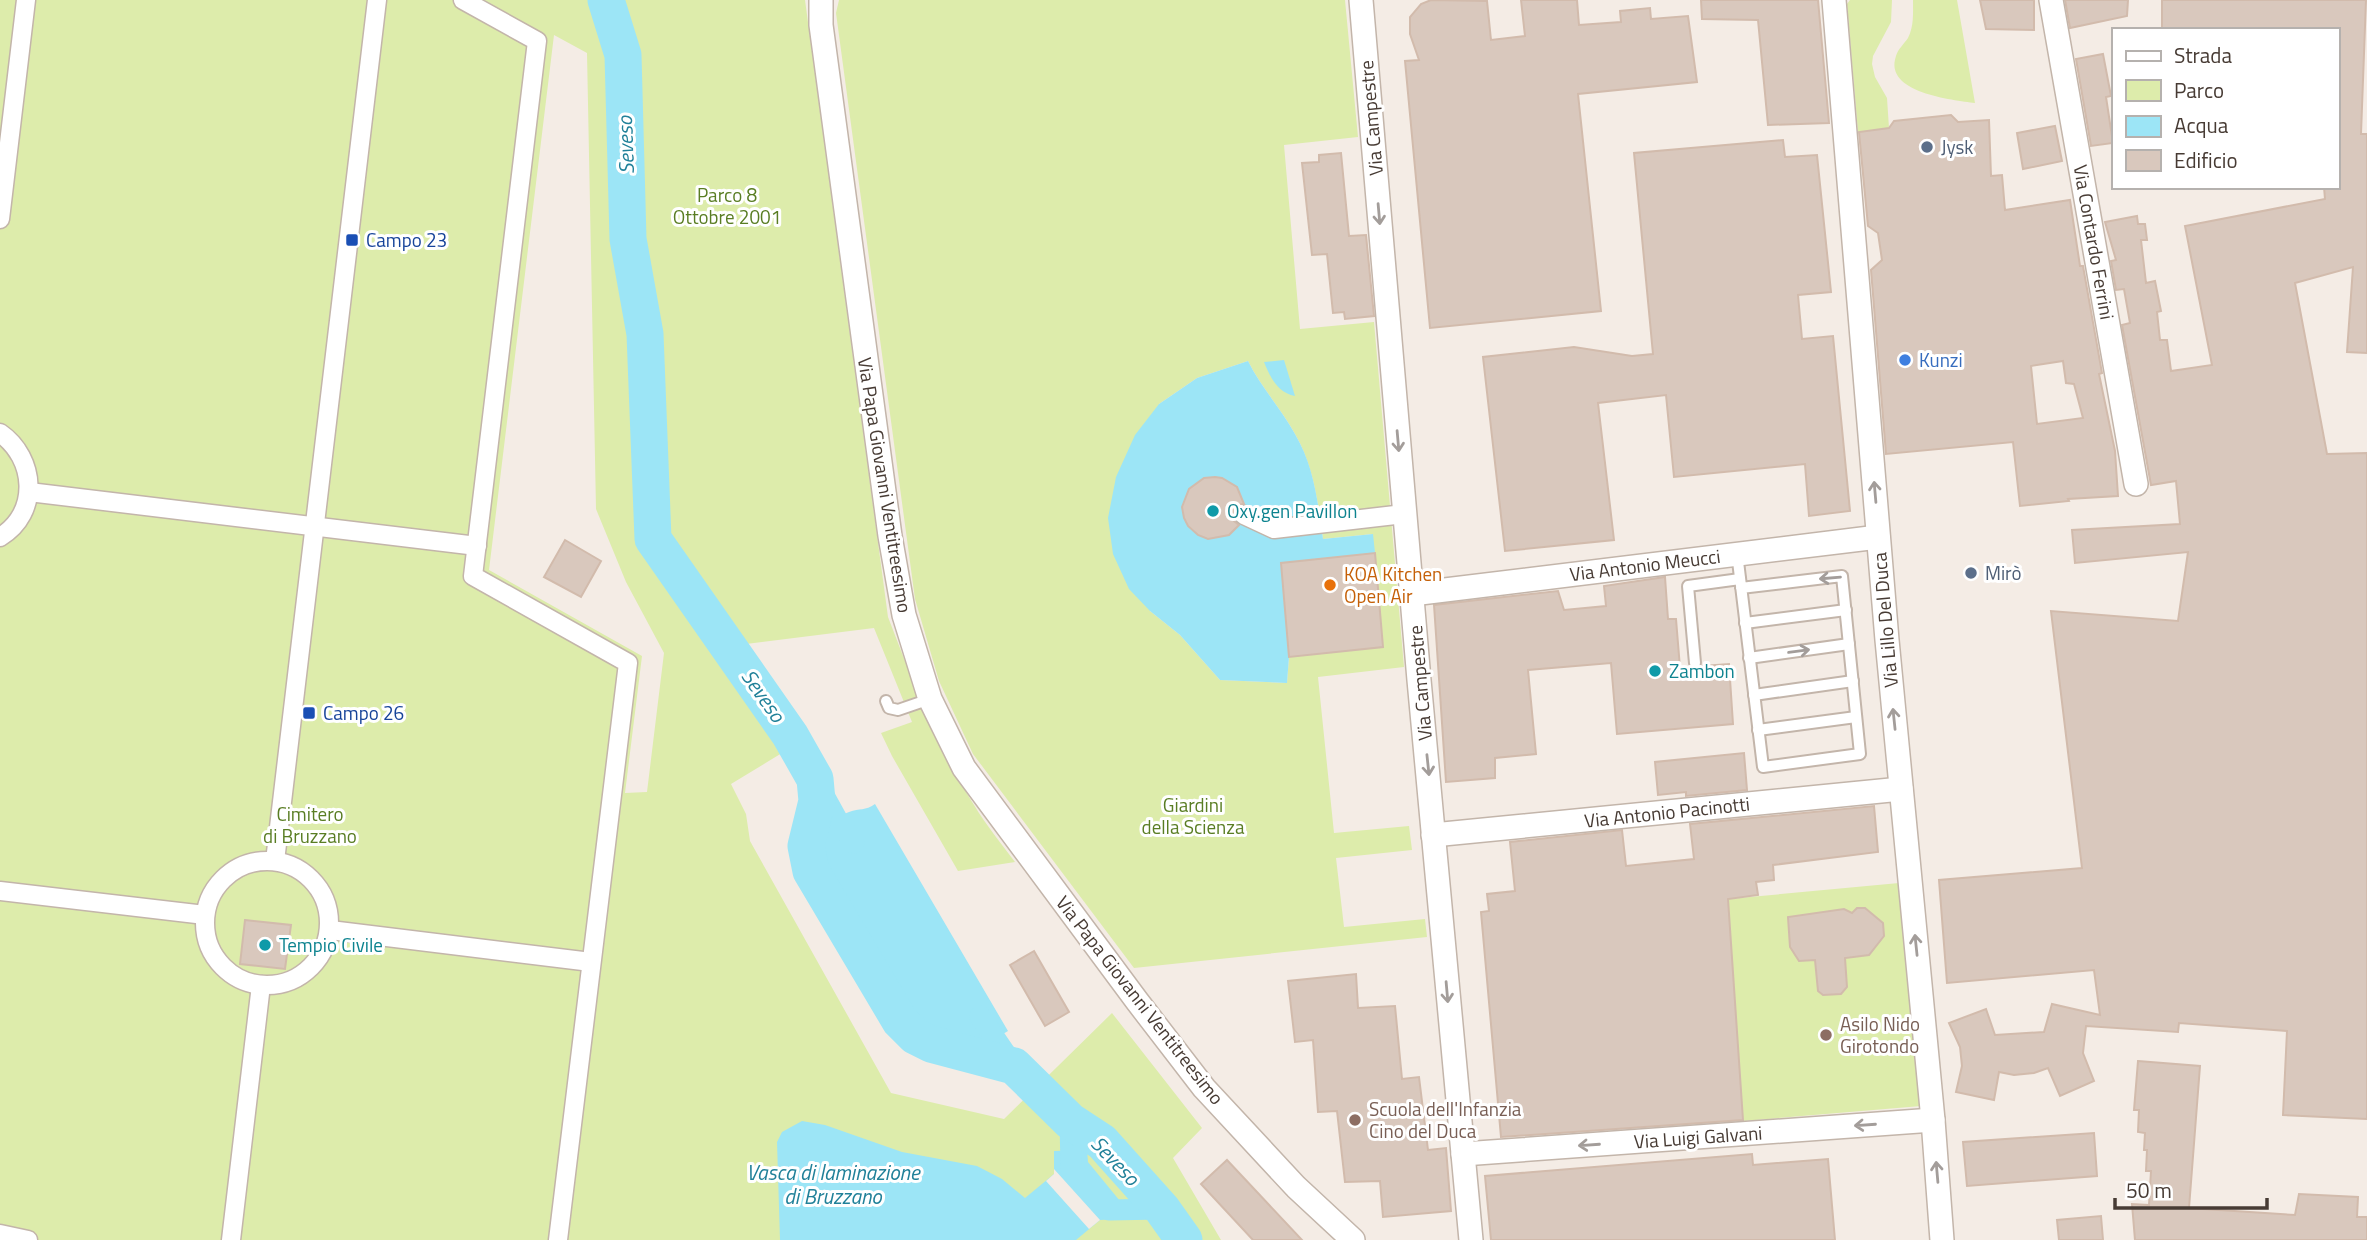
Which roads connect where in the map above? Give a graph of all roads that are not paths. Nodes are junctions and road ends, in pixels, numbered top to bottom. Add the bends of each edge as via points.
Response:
1 (26, 0) edge
2 (377, 0) edge
3 (463, 0) edge
4 (821, 0) edge
5 (1361, 0) edge
6 (1834, 0) edge
7 (2051, 0) edge
8 (0, 219) edge
9 (0, 433) edge
10 (2136, 484) dead end
11 (29, 492) junction
12 (1404, 514) junction
13 (1244, 515) dead end
14 (315, 527) junction
15 (0, 537) edge
16 (1878, 537) junction
17 (477, 546) junction
18 (1737, 553) junction
19 (1741, 583) junction
20 (1412, 594) junction
21 (1846, 610) junction
22 (1745, 623) junction
23 (1849, 644) junction
24 (1749, 658) junction
25 (1695, 663) dead end
26 (1853, 681) junction
27 (1754, 695) junction
28 (930, 699) junction
29 (886, 701) dead end
30 (1857, 717) junction
31 (1758, 730) junction
32 (1901, 789) junction
33 (1433, 835) junction
34 (275, 861) junction
35 (0, 891) edge
36 (205, 915) junction
37 (330, 930) junction
38 (591, 962) junction
39 (261, 985) junction
40 (1933, 1119) junction
41 (1463, 1154) junction
42 (0, 1234) edge
43 (28, 1240) edge
44 (230, 1240) edge
45 (558, 1240) edge
46 (1353, 1240) edge
47 (1471, 1240) edge
48 (1942, 1240) edge

1 - 8 street
2 - 14 street
3 - 17 street via 537,41
4 - 28 street, Via Papa Giovanni Ventitreesimo via 890,536 904,615
5 -> 12 street, Via Campestre
16 -> 6 street, Via Lillo Del Duca
7 - 10 street, Via Contardo Ferrini
9 - 11 street via 23,457
11 - 14 street
11 - 15 street via 22,515
12 - 13 street via 1274,529
12 - 20 street, Via Campestre
14 - 17 street
14 - 34 street
16 - 18 street, Via Antonio Meucci
32 -> 16 street, Via Lillo Del Duca
17 - 38 street via 473,576 628,663
18 - 19 lane
18 - 20 street, Via Antonio Meucci
21 -> 19 lane via 1842,576
19 - 22 lane
19 - 25 lane via 1688,586
20 -> 33 street, Via Campestre
21 - 22 lane
21 - 23 lane
22 - 24 lane
24 -> 23 lane
23 - 26 lane
24 - 27 lane
26 - 27 lane
26 - 30 lane
27 - 31 lane
28 - 29 lane via 898,710 889,708
28 - 46 street, Via Papa Giovanni Ventitreesimo via 964,768 1204,1088 1296,1187
30 - 31 lane
30 - 31 lane via 1860,754 1763,767
32 - 33 street, Via Antonio Pacinotti
40 -> 32 street, Via Lillo Del Duca
33 -> 41 street, Via Campestre
34 - 36 street via 261,860 234,869 215,889
34 - 37 street via 312,879 327,902
35 - 36 street
36 - 39 street via 214,956 234,975
37 - 38 street
37 - 39 street via 312,967 288,981
38 - 45 street
39 - 44 street
40 -> 41 street, Via Luigi Galvani
48 -> 40 street, Via Lillo Del Duca
41 - 47 street, Via Campestre
42 - 43 street

